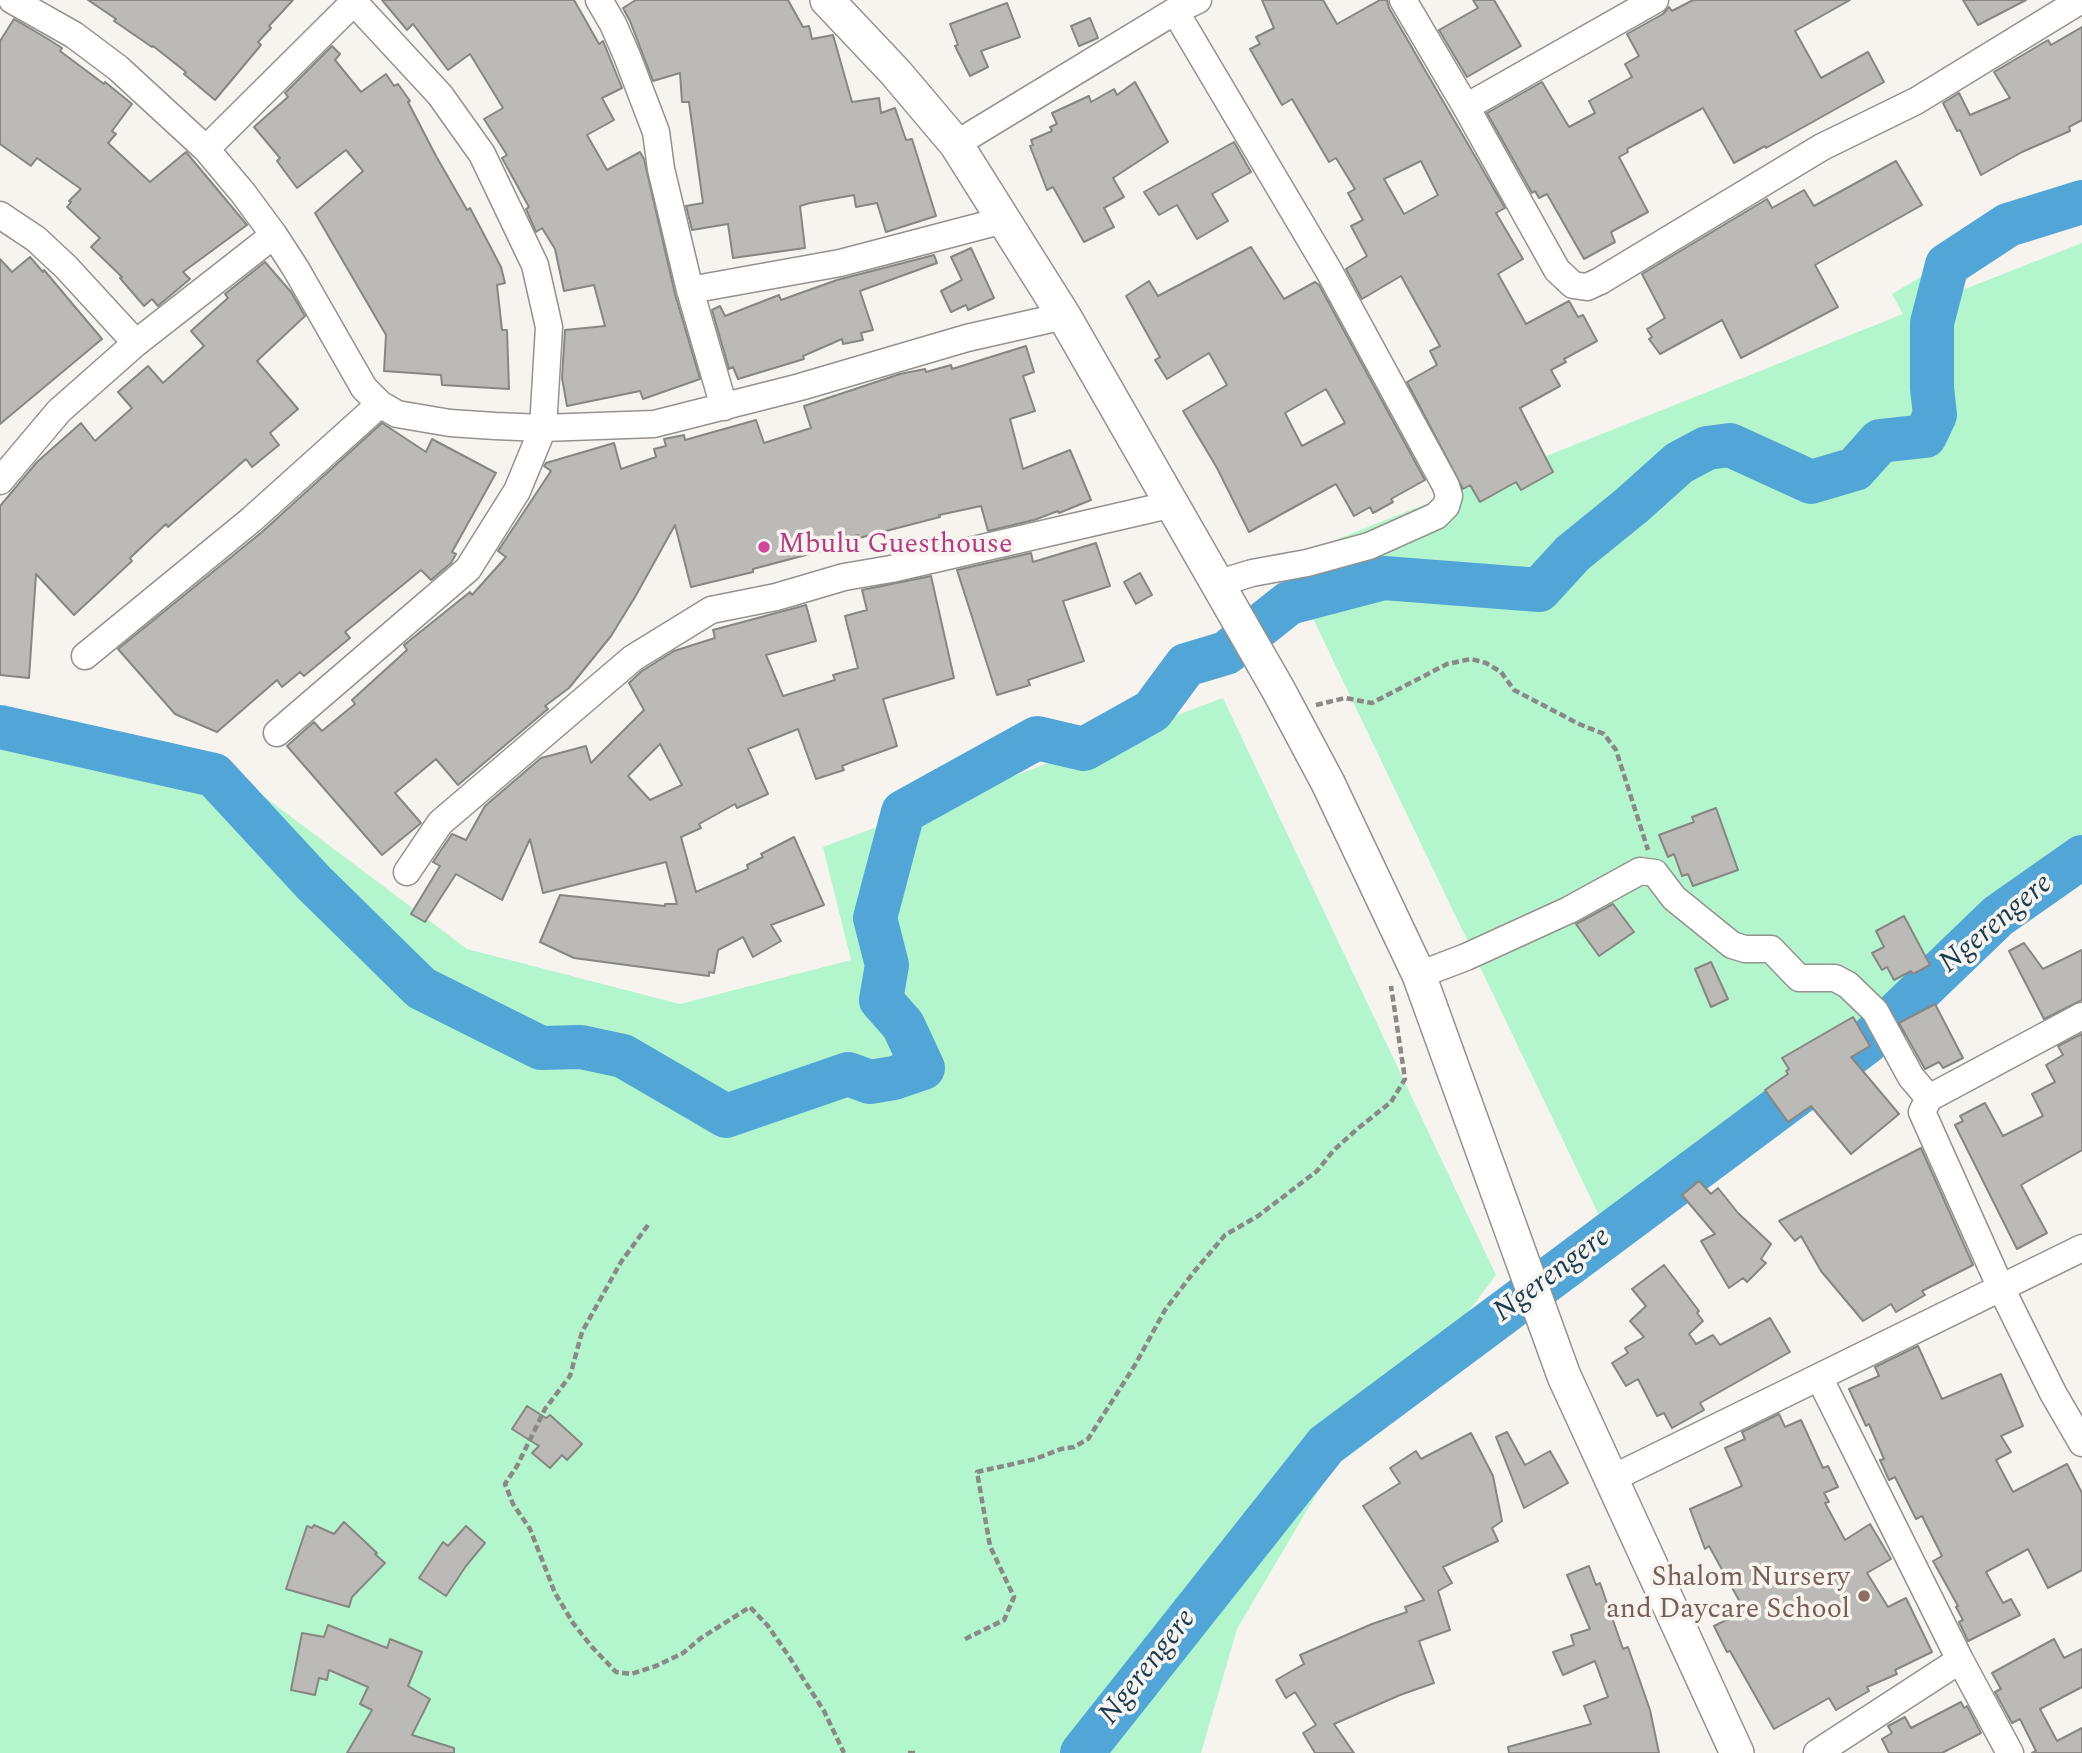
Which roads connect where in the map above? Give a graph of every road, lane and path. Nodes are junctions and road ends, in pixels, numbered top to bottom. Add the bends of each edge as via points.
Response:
1 (12, 0) edge
2 (599, 0) edge
3 (827, 0) edge
4 (1403, 0) edge
5 (1655, 0) edge
6 (2081, 0) edge
7 (353, 1) edge
8 (1187, 6) edge
9 (1466, 107) junction
10 (956, 144) junction
11 (205, 149) junction
12 (0, 215) edge
13 (1004, 220) junction
14 (274, 235) junction
15 (690, 290) junction
16 (1064, 316) junction
17 (136, 343) junction
18 (380, 404) junction
19 (724, 407) junction
20 (543, 428) junction
21 (0, 481) edge
22 (1173, 504) junction
23 (1216, 584) junction
24 (85, 656) dead end
25 (1286, 703) junction
26 (276, 733) dead end
27 (407, 872) dead end
28 (1655, 873) junction
29 (1404, 975) junction
30 (2082, 1016) edge
31 (1929, 1098) junction
32 (648, 1225) dead end
33 (2082, 1248) edge
34 (2000, 1286) junction
35 (1819, 1377) junction
36 (2082, 1443) edge
37 (1613, 1478) junction
38 (965, 1639) dead end
39 (1960, 1660) junction
40 (844, 1753) edge
41 (908, 1753) edge
42 (915, 1753) edge
43 (1737, 1753) edge
44 (1817, 1753) edge
45 (2010, 1753) edge

1 - 11 street via 74,35 118,68
2 - 15 street via 614,24 656,132
3 - 10 street
4 - 9 street
5 - 9 street
6 - 9 street via 1916,101 1822,147 1587,287 1573,285 1556,270
7 - 11 street
7 - 20 street via 440,95 482,155 535,265 549,327
8 - 10 street
8 - 23 street via 1449,496 1436,516 1369,546
10 - 13 street
11 - 14 street
12 - 17 street via 66,267
13 - 15 street via 840,262
13 - 16 street
14 - 17 street
14 - 18 street via 355,374
15 - 19 street
16 - 19 street via 967,338
16 - 22 street
17 - 21 street via 59,411
18 - 20 street via 397,414 450,423
18 - 24 street via 251,520
19 - 20 street via 654,424
20 - 26 street via 517,491 468,569
22 - 23 street
22 - 27 street via 711,610 633,658 440,823
23 - 25 street
25 - 28 path via 1318,705 1345,698 1372,703 1447,664 1471,659 1486,663 1501,672 1514,690 1604,734 1616,750
25 - 29 street via 1328,783
28 - 29 street via 1640,871 1569,910 1466,957
28 - 31 street via 1674,898 1732,945 1771,948 1799,978 1835,978 1849,985 1875,1011 1911,1077
29 - 37 street via 1506,1214 1564,1376
29 - 38 path via 1405,1079 1391,1102 1348,1137 1317,1171 1225,1235 1165,1310 1088,1439 1035,1459 977,1472 990,1546 1014,1597 1004,1620
30 - 31 street
31 - 34 street via 1922,1108 1927,1127
32 - 40 path via 621,1262 582,1332 570,1376 545,1409 505,1484 530,1530 555,1593 573,1623 617,1672 641,1673 665,1662 750,1607 768,1626 824,1711
33 - 34 street
34 - 35 street
34 - 36 street
35 - 37 street
35 - 39 street
37 - 43 street
39 - 44 street
39 - 45 street
41 - 42 path

